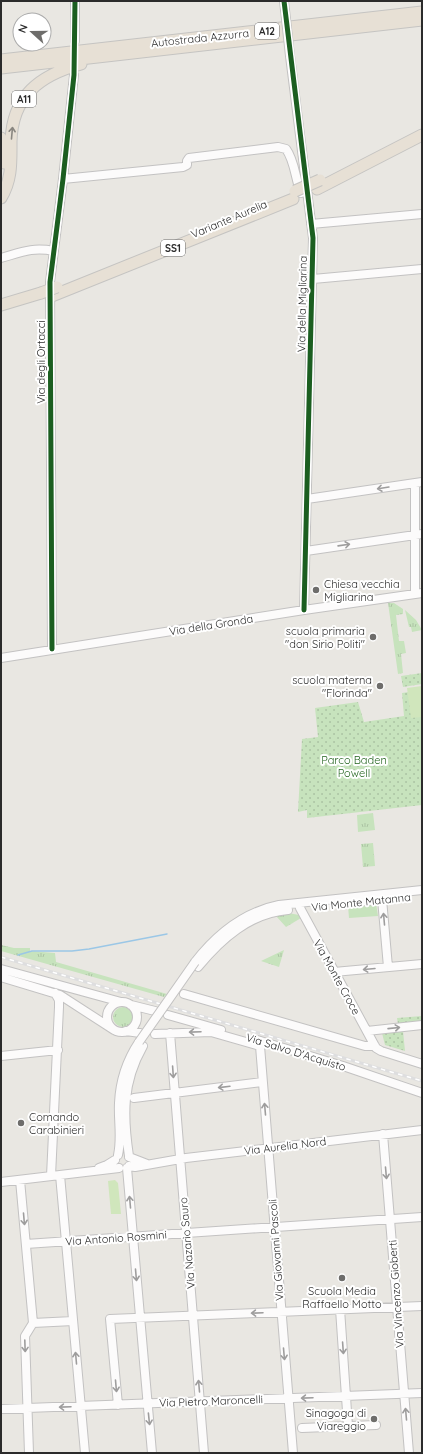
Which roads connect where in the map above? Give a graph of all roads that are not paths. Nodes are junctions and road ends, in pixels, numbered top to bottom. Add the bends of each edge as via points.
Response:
1 (75, 1) edge
2 (284, 1) edge
3 (422, 12) edge
4 (422, 20) edge
5 (75, 41) dead end
6 (114, 54) junction
7 (1, 60) edge
8 (1, 68) edge
9 (74, 75) dead end
10 (422, 127) edge
11 (422, 135) edge
12 (1, 138) edge
13 (63, 179) junction
14 (1, 182) edge
15 (319, 184) junction
16 (1, 198) edge
17 (309, 208) junction
18 (422, 214) edge
19 (311, 224) junction
20 (54, 251) junction
21 (1, 258) edge
22 (422, 269) edge
23 (313, 279) junction
24 (3, 308) edge
25 (418, 482) edge
26 (307, 499) junction
27 (419, 534) edge
28 (306, 551) junction
29 (419, 594) edge
30 (304, 610) junction
31 (52, 649) junction
32 (1, 658) edge
33 (422, 890) edge
34 (422, 895) edge
35 (382, 899) junction
36 (302, 905) junction
37 (422, 964) edge
38 (388, 967) junction
39 (1, 969) edge
40 (334, 972) junction
41 (1, 977) edge
42 (55, 993) junction
43 (184, 994) dead end
44 (98, 996) junction
45 (121, 1002) junction
46 (76, 1005) junction
47 (130, 1005) junction
48 (109, 1010) junction
49 (59, 1011) junction
50 (93, 1015) junction
51 (168, 1015) dead end
52 (136, 1020) junction
53 (422, 1025) edge
54 (114, 1030) junction
55 (126, 1031) junction
56 (367, 1031) junction
57 (170, 1033) junction
58 (155, 1034) dead end
59 (141, 1037) junction
60 (375, 1046) junction
61 (58, 1050) junction
62 (1, 1056) edge
63 (422, 1064) edge
64 (262, 1082) junction
65 (174, 1093) junction
66 (422, 1093) edge
67 (134, 1098) dead end
68 (422, 1130) edge
69 (382, 1134) junction
70 (268, 1148) junction
71 (129, 1157) junction
72 (116, 1158) junction
73 (180, 1159) junction
74 (148, 1164) junction
75 (125, 1167) junction
76 (85, 1172) junction
77 (55, 1175) junction
78 (20, 1180) junction
79 (1, 1182) edge
80 (422, 1217) edge
81 (390, 1219) junction
82 (274, 1227) junction
83 (186, 1233) junction
84 (133, 1237) junction
85 (66, 1241) junction
86 (26, 1244) junction
87 (422, 1306) edge
88 (396, 1307) junction
89 (340, 1309) junction
90 (281, 1312) junction
91 (193, 1316) junction
92 (140, 1318) junction
93 (73, 1321) junction
94 (33, 1323) junction
95 (422, 1393) edge
96 (404, 1394) junction
97 (346, 1396) junction
98 (287, 1398) junction
99 (200, 1402) junction
100 (147, 1404) junction
101 (118, 1405) junction
102 (81, 1407) junction
103 (28, 1408) junction
104 (1, 1409) edge
105 (376, 1425) dead end
106 (348, 1426) junction
107 (295, 1429) junction
108 (29, 1453) edge
109 (85, 1453) edge
110 (152, 1453) edge
111 (204, 1453) edge
112 (293, 1453) edge
113 (409, 1453) edge

1 - 5 street
2 - 17 street, Via della Migliarina, bridge
3 - 7 highway, Autostrada Azzurra / A12
4 - 6 highway, Autostrada Azzurra / A12
6 - 8 highway, Autostrada Azzurra / A12
16 -> 6 highway, A11 via 11,173 14,121 29,92 39,82 56,72
9 - 13 street, Via degli Ortacci
10 - 15 highway, Variante Aurelia / SS1
11 - 15 highway, Variante Aurelia / SS1
12 - 14 highway via 5,156
13 - 17 street via 183,167 187,165 189,158 278,147 286,149 290,154 297,184
13 - 20 street, Via degli Ortacci
15 - 24 highway, Variante Aurelia / SS1, bridge via 55,292
17 - 19 street, Via della Migliarina
18 - 19 street
19 - 23 street, Via della Migliarina
20 - 21 street via 33,249
20 - 31 street, Via degli Ortacci via 50,282
22 - 23 street
23 - 26 street, Via della Migliarina
25 -> 26 street
25 - 27 street
26 - 28 street, Via della Migliarina
28 -> 27 street
27 - 29 street
28 - 30 street, Via della Migliarina
29 - 30 street, Via della Gronda
30 - 31 street, Via della Gronda
31 - 32 street, Via della Gronda
33 - 36 street, Via Monte Matanna
34 - 35 street, Via Monte Matanna
35 - 36 street, Via Monte Matanna
38 -> 35 street
36 - 40 street, Via Monte Croce
36 - 59 street via 273,912 245,924 219,944 197,965
37 - 38 street
38 -> 40 street
39 - 44 street
40 - 56 street, Via Monte Croce
41 - 42 street
42 - 46 street
42 - 49 street via 59,1000
43 - 60 street via 365,1046
44 - 45 street
44 - 48 street via 105,1000
45 - 47 street
45 - 48 street
46 - 49 street via 65,1005
46 - 50 street
47 - 52 street via 135,1010
47 - 52 street via 155,1011 147,1012
48 - 50 street via 101,1016
48 - 54 street via 108,1022
49 - 61 street
50 - 54 street
51 - 66 street, Via Salvo D'Acquisto via 344,1066
52 - 55 street via 132,1028
52 - 59 street
56 -> 53 street
54 - 55 street
55 - 59 street
56 - 60 street, Via Monte Croce
57 - 58 street
64 -> 57 street, Via Giovanni Pascoli via 260,1046 211,1032
57 -> 65 street, Via Nazario Sauro
59 - 71 street via 126,1092 125,1117
59 - 72 street via 126,1066 120,1089 121,1141
60 - 63 street via 381,1051
61 - 62 street
61 - 77 street
64 -> 65 street
70 -> 64 street, Via Giovanni Pascoli
65 - 67 street
65 - 73 street, Via Nazario Sauro
68 - 69 street, Via Aurelia Nord
69 - 70 street, Via Aurelia Nord
69 -> 81 street, Via Vincenzo Gioberti
70 - 73 street, Via Aurelia Nord
70 - 82 street, Via Giovanni Pascoli
71 - 72 street via 124,1154
71 - 74 street, Via Aurelia Nord
71 - 75 street via 131,1162
72 - 75 street via 116,1164
72 - 76 street, Via Aurelia Nord via 104,1166
73 - 74 street, Via Aurelia Nord
73 - 83 street, Via Nazario Sauro
74 - 75 street, Via Aurelia Nord
75 - 76 street, Via Aurelia Nord
84 -> 75 street
76 - 77 street, Via Aurelia Nord
77 - 78 street, Via Aurelia Nord
77 - 85 street
78 - 79 street, Via Aurelia Nord
78 -> 86 street
80 - 81 street, Via Antonio Rosmini
81 - 82 street, Via Antonio Rosmini
81 - 88 street, Via Vincenzo Gioberti
82 - 83 street, Via Antonio Rosmini
82 - 90 street, Via Giovanni Pascoli
83 - 84 street, Via Antonio Rosmini
83 - 91 street, Via Nazario Sauro
84 - 85 street, Via Antonio Rosmini
84 -> 92 street
85 - 86 street, Via Antonio Rosmini
85 - 93 street
86 - 94 street
87 - 88 street
88 - 89 street
88 - 96 street, Via Vincenzo Gioberti
89 - 90 street
89 -> 97 street
90 -> 91 street
90 -> 98 street, Via Giovanni Pascoli
91 - 92 street
99 -> 91 street, Via Nazario Sauro
92 - 100 street
92 -> 101 street via 110,1319
93 - 94 street
102 -> 93 street
94 -> 103 street via 25,1336
95 - 96 street, Via Pietro Maroncelli
96 - 97 street, Via Pietro Maroncelli
113 -> 96 street, Via Vincenzo Gioberti
97 -> 98 street, Via Pietro Maroncelli
97 - 106 street
98 - 99 street, Via Pietro Maroncelli
98 - 107 street, Via Giovanni Pascoli
99 - 100 street, Via Pietro Maroncelli
99 - 111 street, Via Nazario Sauro
100 - 101 street, Via Pietro Maroncelli
100 -> 110 street
101 - 102 street, Via Pietro Maroncelli
102 -> 103 street, Via Pietro Maroncelli
102 - 109 street
103 - 104 street, Via Pietro Maroncelli
103 - 108 street
105 - 106 street
106 - 107 street
107 - 112 street, Via Giovanni Pascoli

